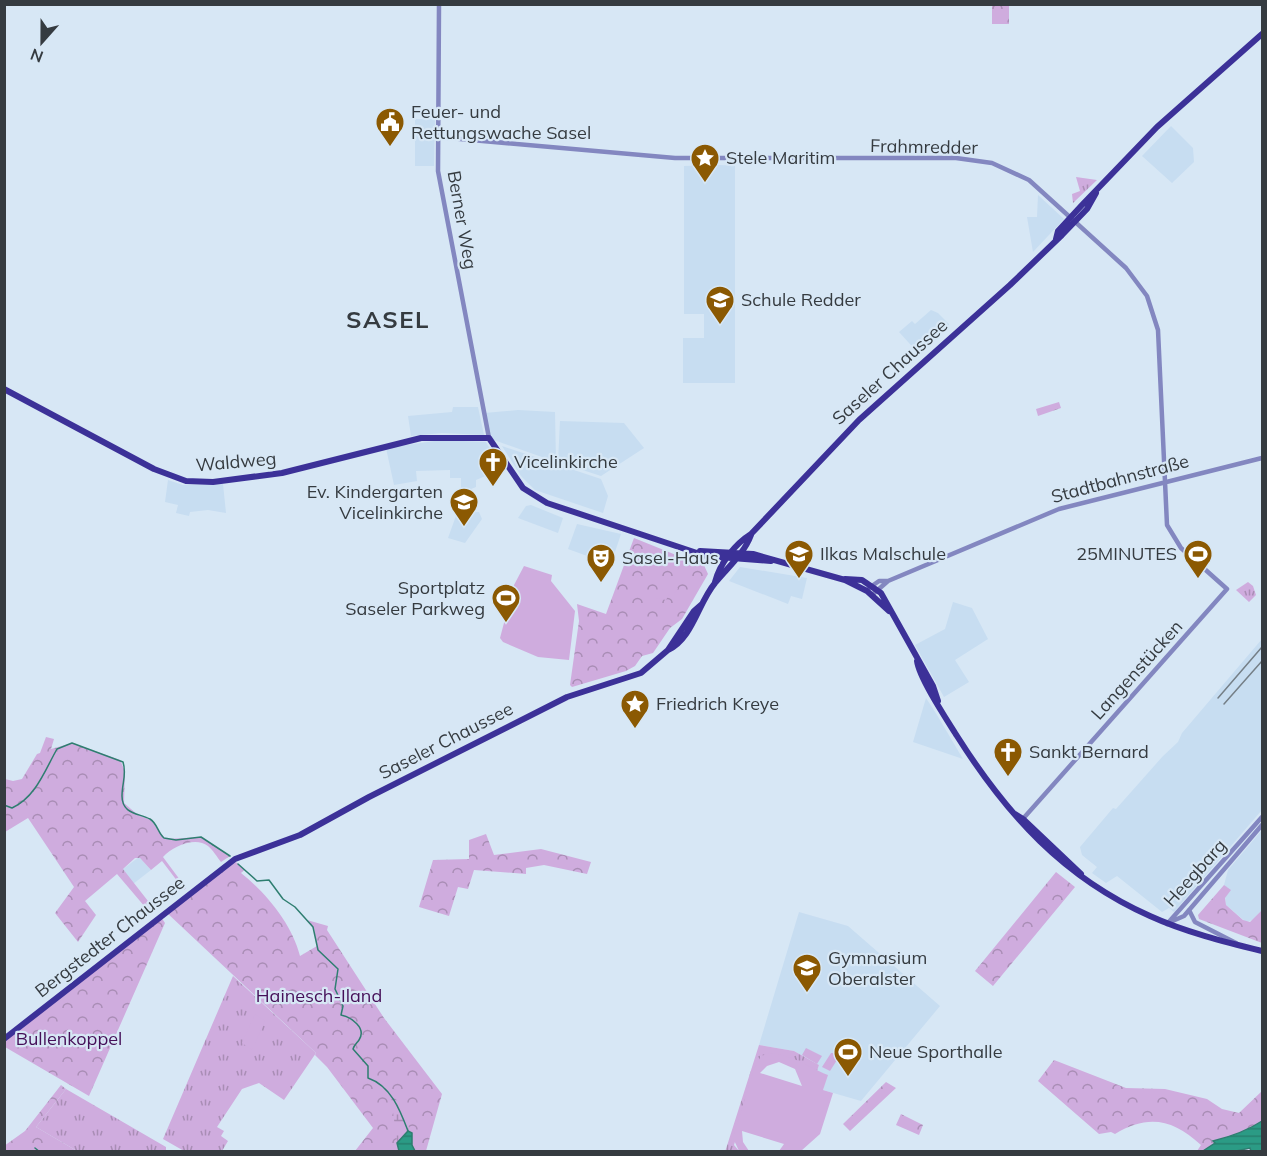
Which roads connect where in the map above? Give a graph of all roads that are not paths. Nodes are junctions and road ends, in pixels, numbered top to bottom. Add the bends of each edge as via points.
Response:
1 (439, 4) edge
2 (1263, 34) edge
3 (438, 137) junction
4 (1073, 219) junction
5 (4, 389) edge
6 (489, 438) junction
7 (1263, 458) edge
8 (1163, 483) junction
9 (751, 534) junction
10 (690, 549) junction
11 (732, 552) junction
12 (741, 553) junction
13 (706, 556) junction
14 (727, 559) junction
15 (735, 560) junction
16 (771, 561) junction
17 (718, 573) junction
18 (716, 582) junction
19 (1227, 589) joint
20 (872, 590) junction
21 (1263, 817) edge
22 (1021, 821) junction
23 (1263, 825) edge
24 (235, 859) joint
25 (1081, 875) junction
26 (1189, 910) junction
27 (1167, 924) junction
28 (1241, 946) junction
29 (1263, 951) edge
30 (4, 1039) edge

1 - 3 street, Berner Weg
2 - 4 main road, Saseler Chaussee via 1180,105
3 - 4 street, Frahmredder via 675,158 977,159 1029,180
3 - 6 street, Berner Weg via 438,171
4 - 8 street, Frahmredder via 1135,277 1155,317 1160,357
4 - 9 main road, Saseler Chaussee via 1026,270 859,420
5 - 6 main road, Waldweg via 154,469 186,481 213,482 282,473 411,440
6 - 10 main road, Stadtbahnstraße via 527,492 547,503
7 - 8 street, Stadtbahnstraße
8 - 19 street, Frahmredder via 1165,519 1173,538
8 - 20 street, Stadtbahnstraße via 1059,509 888,581 879,581
9 - 11 main road, Saseler Chaussee
9 - 12 main road, Saseler Chaussee
10 - 11 main road, Stadtbahnstraße
10 - 13 main road, Stadtbahnstraße
11 - 12 main road, Stadtbahnstraße
11 - 14 main road, Saseler Chaussee
12 - 15 main road, Saseler Chaussee
12 - 16 main road, Stadtbahnstraße
13 - 14 main road, Stadtbahnstraße
13 - 17 main road
14 - 15 main road, Stadtbahnstraße
14 - 17 main road, Saseler Chaussee
15 - 16 main road, Stadtbahnstraße
15 - 18 main road, Saseler Chaussee
16 - 20 main road, Stadtbahnstraße via 845,580 856,578
17 - 18 main road, Saseler Chaussee
18 - 24 main road, Saseler Chaussee via 668,650 641,673 567,697 300,835
19 - 22 street, Langenstücken
20 - 22 main road via 889,611 920,673 973,761
21 - 27 street, Heegbarg
22 - 25 main road via 1030,825
22 - 25 main road via 1060,862
23 - 26 street, Heegbarg
24 - 30 main road, Bergstedter Chaussee
25 - 27 main road via 1115,898
26 - 27 street, Heegbarg via 1179,920
26 - 28 street via 1195,922
27 - 28 main road
28 - 29 main road

